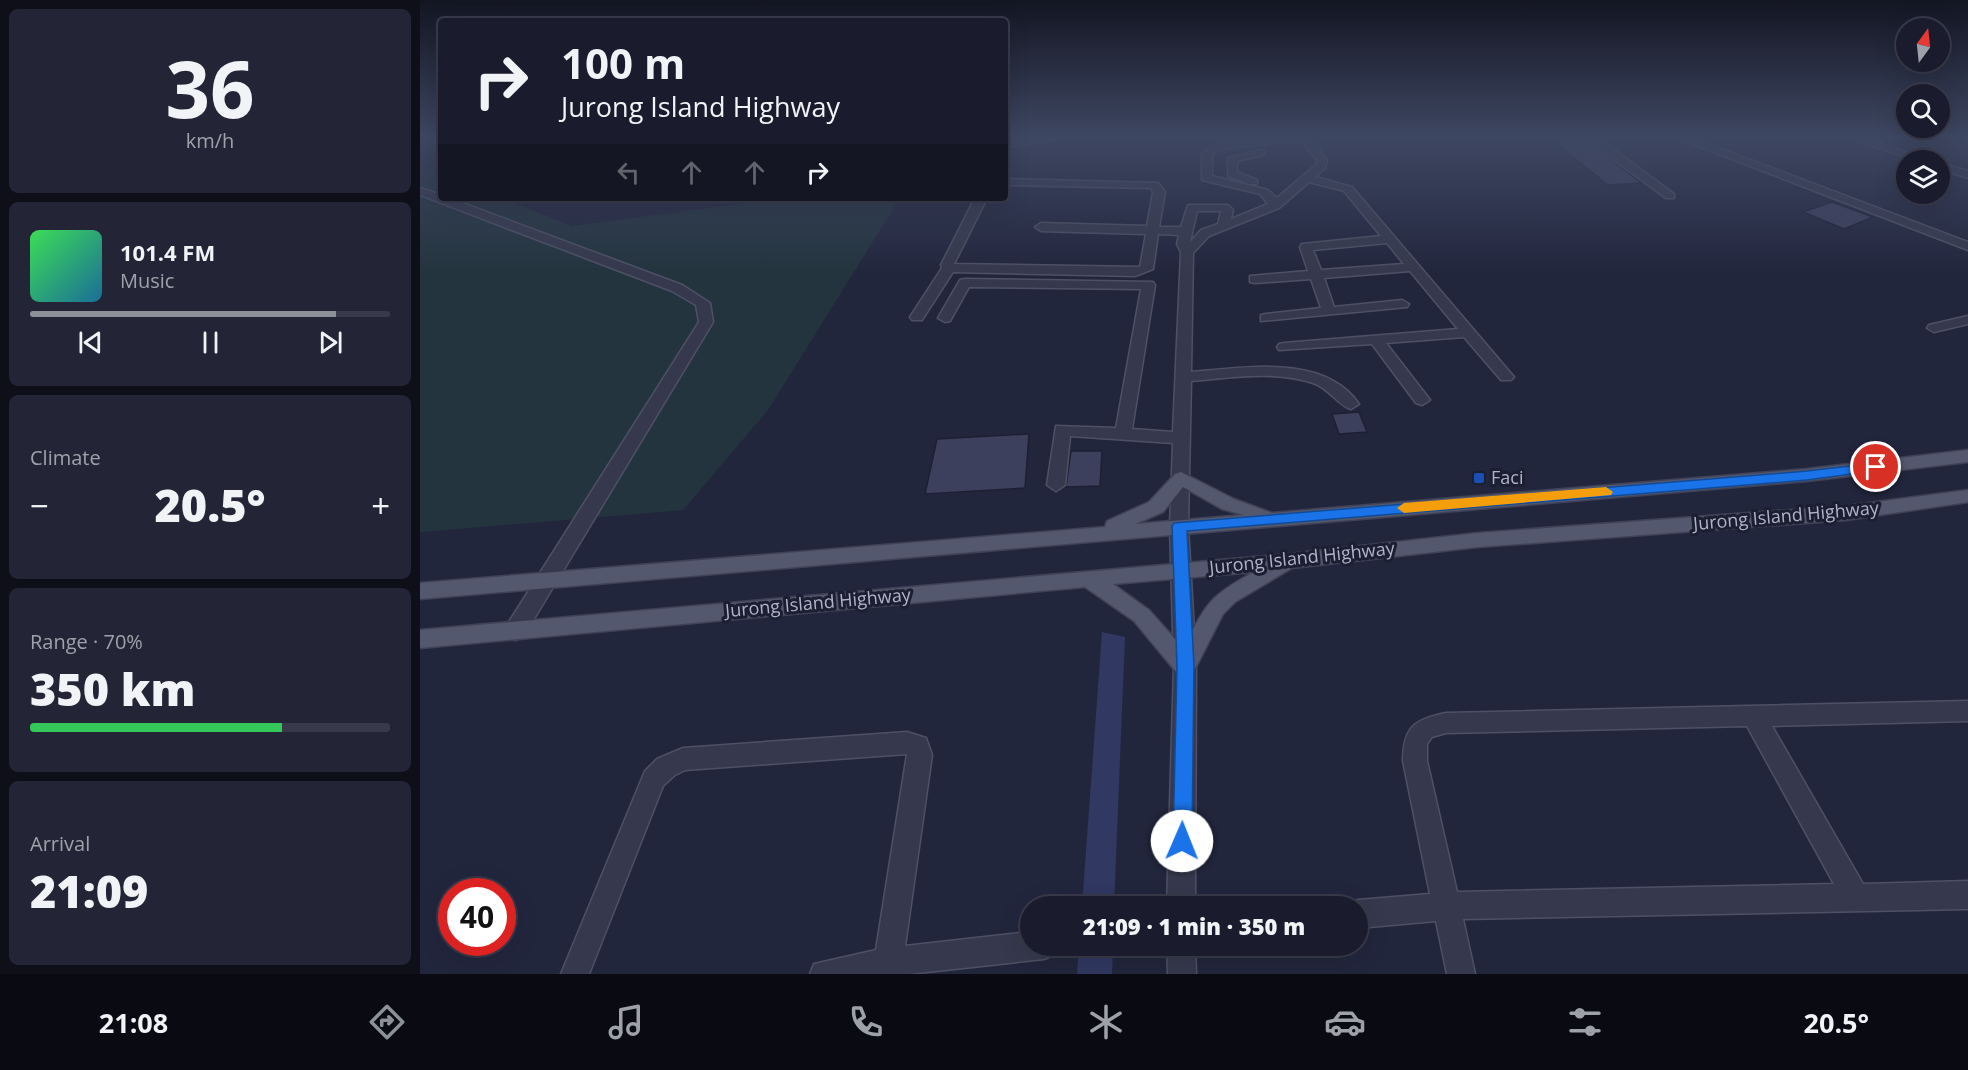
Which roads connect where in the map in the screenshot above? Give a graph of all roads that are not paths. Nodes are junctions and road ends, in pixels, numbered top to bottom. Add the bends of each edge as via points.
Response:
1 (1220, 181) edge
2 (1251, 181) edge
3 (1304, 181) edge
4 (1321, 181) edge
5 (1650, 181) edge
6 (1797, 181) edge
7 (1008, 182) edge
8 (420, 191) edge
9 (1291, 194) junction
10 (1670, 196) dead end
11 (438, 198) edge
12 (446, 201) edge
13 (979, 201) edge
14 (1275, 206) junction
15 (1224, 225) junction
16 (1041, 227) dead end
17 (1153, 231) junction
18 (1185, 231) junction
19 (1390, 239) junction
20 (1968, 246) edge
21 (1188, 252) junction
22 (1414, 267) junction
23 (949, 268) junction
24 (1317, 274) junction
25 (1255, 279) dead end
26 (1402, 304) dead end
27 (1329, 311) junction
28 (917, 317) dead end
29 (945, 318) dead end
30 (1266, 318) dead end
31 (1968, 320) edge
32 (1934, 328) dead end
33 (1469, 332) junction
34 (1376, 340) junction
35 (1284, 347) dead end
36 (1184, 377) junction
37 (1506, 377) dead end
38 (1422, 400) dead end
39 (1351, 404) dead end
40 (1123, 434) junction
41 (1182, 438) junction
42 (1968, 456) edge
43 (1181, 478) junction
44 (1056, 485) dead end
45 (1968, 496) edge
46 (1278, 519) junction
47 (1179, 526) junction
48 (1092, 534) junction
49 (1289, 561) junction
50 (1182, 570) junction
51 (1086, 578) junction
52 (546, 580) junction
53 (420, 591) edge
54 (515, 631) junction
55 (420, 639) edge
56 (1185, 666) junction
57 (1968, 711) edge
58 (1754, 716) junction
59 (1968, 895) edge
60 (1182, 896) edge
61 (1856, 897) junction
62 (1445, 906) junction
63 (1368, 913) edge
64 (1020, 948) edge
65 (1181, 956) edge
66 (580, 962) edge
67 (888, 962) junction
68 (824, 974) edge
69 (1182, 974) edge
70 (1461, 974) edge

1 - 14 street via 1264,192
2 - 9 street
3 - 9 street
4 - 19 street via 1348,189
5 - 10 street
6 - 20 street
7 - 17 street via 1154,185 1159,192
8 - 11 street
9 - 14 street
12 - 52 street via 677,288 703,303 706,322
13 - 23 street via 947,265
14 - 15 street
15 - 18 street via 1224,207 1194,206
15 - 21 street via 1201,235
16 - 17 street
17 - 18 street
17 - 23 street via 1148,264 1143,271
18 - 21 street via 1183,244
19 - 22 street
19 - 24 street via 1306,247
21 - 36 street
22 - 24 street
22 - 33 street
23 - 28 street
24 - 25 street
24 - 27 street
26 - 27 street
27 - 30 street
29 - 40 street via 965,283 1148,285
31 - 32 street
33 - 34 street
33 - 37 street
34 - 35 street
34 - 38 street
36 - 39 street via 1295,373 1320,380 1346,396
36 - 41 street
40 - 41 street
40 - 44 street via 1062,430
41 - 43 street
42 - 46 main road via 1807,476
43 - 46 main road via 1228,504
43 - 47 street
43 - 48 main road via 1156,507
45 - 49 main road, Jurong Island Highway via 1846,513 1478,540
46 - 47 main road
47 - 48 main road
47 - 50 street
48 - 52 main road
49 - 50 main road, Jurong Island Highway
49 - 56 main road via 1228,596 1215,608
50 - 51 main road, Jurong Island Highway
50 - 56 street
51 - 54 main road, Jurong Island Highway
51 - 56 main road via 1137,610
52 - 53 main road
52 - 54 street
54 - 55 main road, Jurong Island Highway
56 - 60 street
57 - 58 street
58 - 61 street
58 - 62 street via 1428,726 1418,733 1414,762
59 - 61 street
61 - 62 street
62 - 63 street
62 - 70 street
64 - 67 street
65 - 69 street
66 - 67 street via 654,779 666,767 683,759 907,743 918,746 920,755
67 - 68 street

